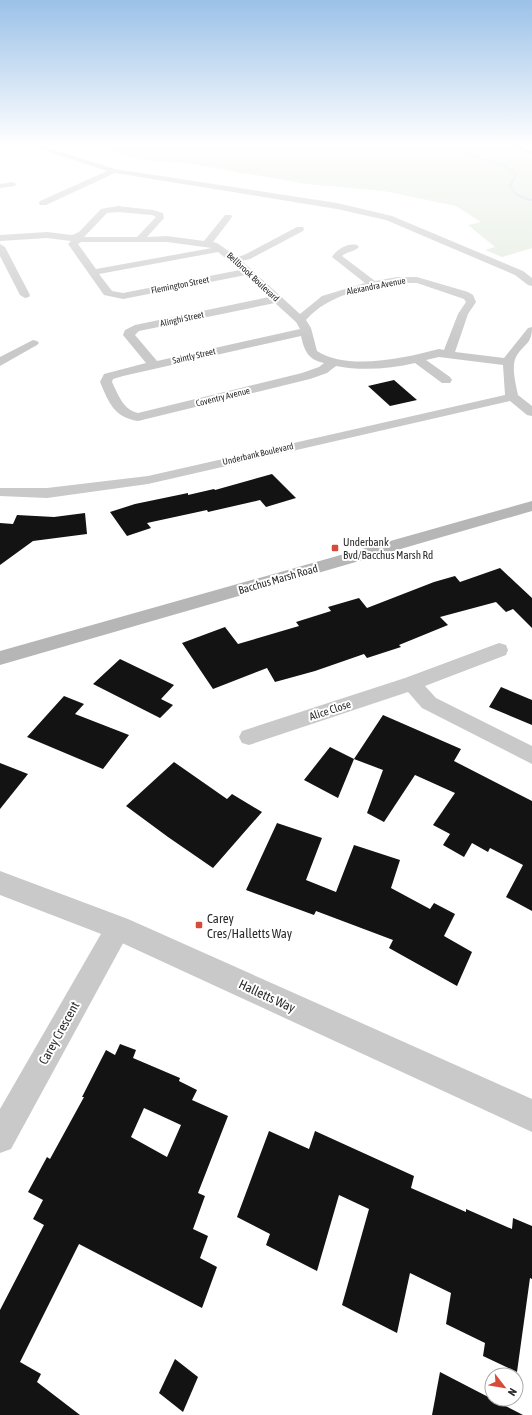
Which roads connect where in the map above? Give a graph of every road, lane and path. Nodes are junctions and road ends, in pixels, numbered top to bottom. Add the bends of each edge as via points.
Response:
1 (103, 212) edge
2 (145, 212) edge
3 (366, 212) edge
4 (228, 217) dead end
5 (300, 229) dead end
6 (76, 239) junction
7 (140, 239) junction
8 (0, 242) edge
9 (206, 243) junction
10 (354, 247) dead end
11 (222, 249) junction
12 (235, 260) junction
13 (93, 272) junction
14 (247, 272) junction
15 (532, 283) edge
16 (374, 285) junction
17 (25, 295) dead end
18 (277, 299) junction
19 (300, 320) junction
20 (532, 330) edge
21 (306, 331) junction
22 (33, 343) dead end
23 (450, 350) junction
24 (312, 353) junction
25 (416, 358) junction
26 (509, 360) junction
27 (334, 361) junction
28 (0, 362) edge
29 (392, 363) junction
30 (154, 365) junction
31 (446, 380) dead end
32 (512, 397) junction
33 (115, 401) joint
34 (532, 412) edge
35 (0, 492) edge
36 (532, 506) edge
37 (499, 650) dead end
38 (0, 659) edge
39 (412, 683) junction
40 (249, 737) dead end
41 (532, 756) edge
42 (0, 883) edge
43 (118, 928) junction
44 (532, 1116) edge
45 (0, 1138) edge

1 - 6 street
2 - 7 street via 160,215 160,218
3 - 15 street via 389,218 519,273
4 - 9 street
5 - 12 street via 247,257
6 - 7 street, Bellbrook Boulevard
6 - 8 street, Bellbrook Boulevard via 34,234
6 - 13 street via 73,244
7 - 9 street, Bellbrook Boulevard
8 - 17 street
9 - 11 street, Bellbrook Boulevard
10 - 16 street via 343,250 337,257
11 - 12 street, Bellbrook Boulevard
11 - 13 street
12 - 14 street, Bellbrook Boulevard
13 - 14 street, Flemington Street via 108,293 123,296
14 - 18 street, Bellbrook Boulevard
16 - 19 street, Alexandra Avenue via 326,298
16 - 23 street, Alexandra Avenue via 418,280 464,294 469,298 470,302 462,314
18 - 19 street, Bellbrook Boulevard
18 - 30 street, Alinghi Street via 135,328 129,335
19 - 21 street, Bellbrook Boulevard
20 - 26 street
21 - 24 street, Bellbrook Boulevard
21 - 30 street, Saintly Street
22 - 28 street
23 - 25 street
23 - 26 street
24 - 27 street via 321,359
24 - 29 street via 367,355
25 - 29 street
25 - 31 street
26 - 32 street
27 - 29 street via 371,365
27 - 33 street, Coventry Avenue via 323,370 306,376 145,416 130,417 123,413
30 - 33 street, Saintly Street via 108,377 106,382
32 - 34 street
32 - 35 street, Underbank Boulevard via 148,480 47,493
36 - 38 main road, Bacchus Marsh Road
37 - 39 street, Alice Close
39 - 40 street, Alice Close
39 - 41 street via 429,703
42 - 43 street, Halletts Way
43 - 44 street, Halletts Way
43 - 45 street, Carey Crescent

